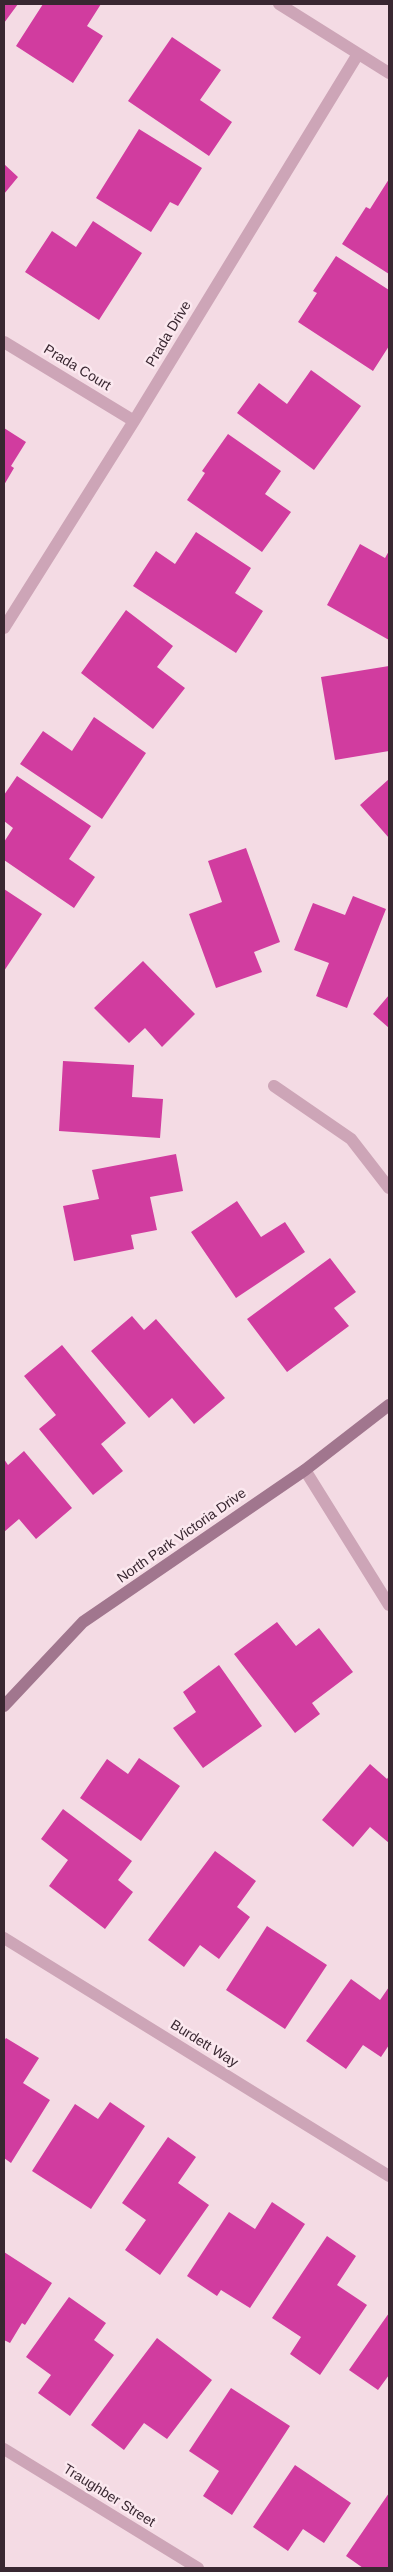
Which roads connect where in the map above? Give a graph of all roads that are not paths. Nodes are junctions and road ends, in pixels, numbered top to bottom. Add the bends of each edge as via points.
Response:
1 (279, 4) edge
2 (358, 54) junction
3 (389, 73) edge
4 (4, 342) edge
5 (134, 421) junction
6 (4, 628) edge
7 (274, 1086) dead end
8 (389, 1188) edge
9 (389, 1405) edge
10 (305, 1470) junction
11 (389, 1605) edge
12 (4, 1706) edge
13 (4, 1938) edge
14 (389, 2176) edge
15 (4, 2449) edge
16 (198, 2568) edge

1 - 2 street
2 - 3 street
2 - 5 street, Prada Drive
4 - 5 street, Prada Court
5 - 6 street, Prada Drive
7 - 8 street via 351,1139
9 - 10 main road, North Park Victoria Drive
10 - 11 street
10 - 12 main road, North Park Victoria Drive via 83,1622
13 - 14 street, Burdett Way
15 - 16 street, Traughber Street

